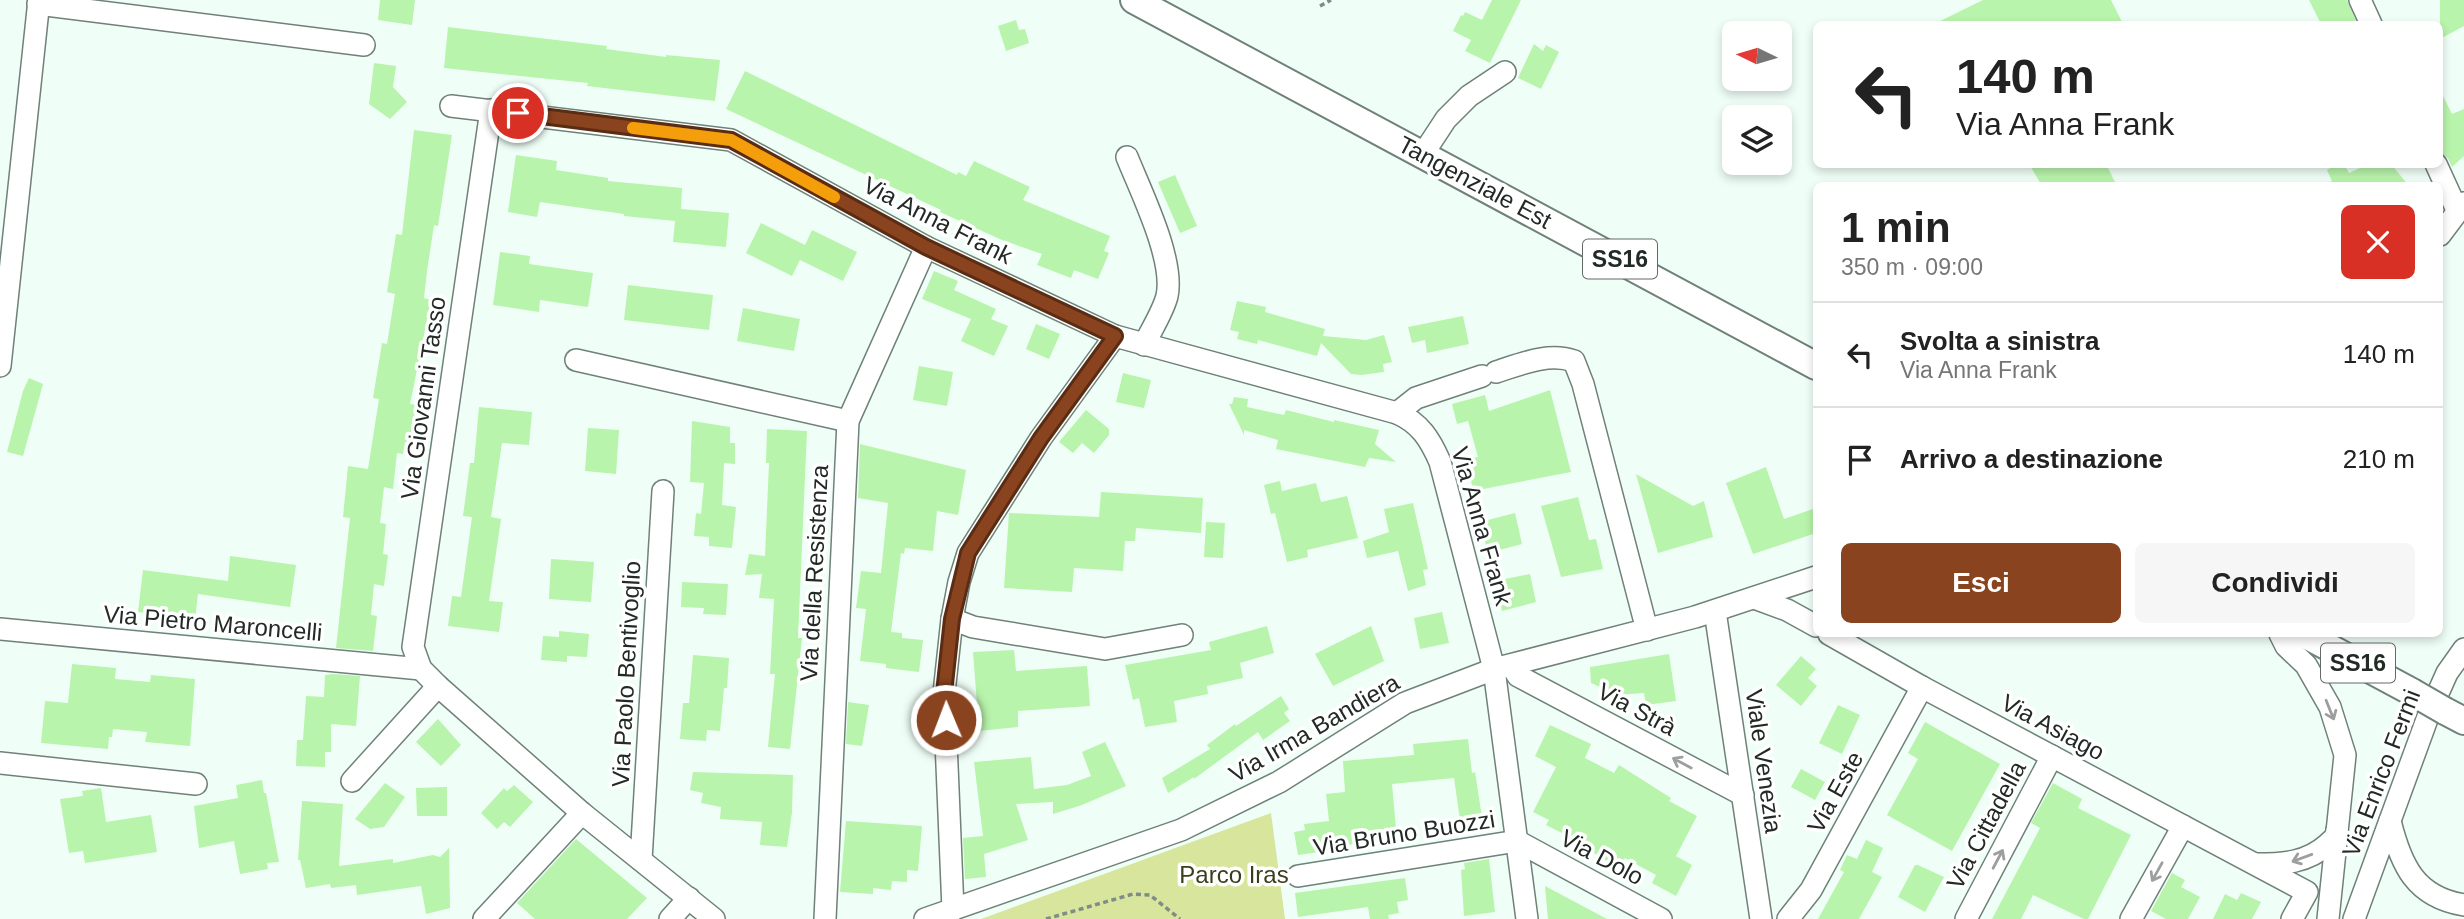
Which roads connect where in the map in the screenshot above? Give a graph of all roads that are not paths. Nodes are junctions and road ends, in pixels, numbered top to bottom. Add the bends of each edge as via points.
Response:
1 (1134, 0) edge
2 (2360, 0) edge
3 (38, 2) edge
4 (2370, 21) edge
5 (364, 45) dead end
6 (1505, 72) dead end
7 (451, 106) dead end
8 (491, 110) junction
9 (1423, 154) junction
10 (1127, 157) dead end
11 (2437, 168) edge
12 (2460, 207) edge
13 (2443, 231) edge
14 (926, 247) junction
15 (1115, 336) junction
16 (1144, 345) junction
17 (576, 360) dead end
18 (1813, 364) edge
19 (0, 366) edge
20 (1397, 413) junction
21 (848, 421) junction
22 (663, 491) dead end
23 (1813, 578) edge
24 (1754, 598) junction
25 (1716, 611) junction
26 (952, 619) junction
27 (1813, 624) edge
28 (0, 629) edge
29 (1647, 630) junction
30 (1182, 635) dead end
31 (1834, 637) edge
32 (2282, 637) edge
33 (2310, 637) edge
34 (2464, 649) edge
35 (1502, 667) junction
36 (421, 669) junction
37 (438, 686) junction
38 (1922, 687) junction
39 (2454, 716) edge
40 (2052, 756) junction
41 (0, 763) edge
42 (352, 781) dead end
43 (196, 784) dead end
44 (1743, 795) junction
45 (582, 813) junction
46 (2390, 821) junction
47 (2183, 826) junction
48 (2337, 828) junction
49 (1517, 841) junction
50 (2400, 858) junction
51 (641, 860) junction
52 (2254, 864) junction
53 (1298, 876) dead end
54 (2464, 890) edge
55 (689, 898) junction
56 (2464, 905) edge
57 (953, 910) junction
58 (2464, 915) edge
59 (484, 919) edge
60 (670, 919) edge
61 (714, 919) edge
62 (825, 919) edge
63 (925, 919) edge
64 (1527, 919) edge
65 (1661, 919) edge
66 (1761, 919) edge
67 (1788, 919) edge
68 (1966, 919) edge
69 (2131, 919) edge
70 (2292, 919) edge
71 (2328, 919) edge
72 (2354, 919) edge
73 (2456, 919) edge

1 - 9 main road, Tangenziale Est / SS16
2 - 4 street
3 - 5 street
3 - 19 street
6 - 9 street via 1469,96 1446,119
7 - 8 street, Via Anna Frank
8 - 14 street, Via Anna Frank via 731,140
8 - 36 street, Via Giovanni Tasso via 413,647
9 - 18 main road, Tangenziale Est / SS16
10 - 16 street via 1167,271 1167,296
11 - 12 street
12 - 13 street
14 - 15 street, Via Anna Frank
14 - 21 street, Via della Resistenza
15 - 16 street, Via Anna Frank
15 - 26 street via 1041,438 968,553
16 - 20 street, Via Anna Frank
17 - 21 street
20 - 29 street via 1416,398 1536,359 1574,361
20 - 35 street, Via Anna Frank via 1421,429 1440,462
21 - 62 street, Via della Resistenza
22 - 51 street, Via Paolo Bentivoglio
23 - 24 street, Via Irma Bandiera
24 - 25 street, Via Irma Bandiera
24 - 27 street
25 - 29 street, Via Irma Bandiera
25 - 44 street, Viale Venezia
26 - 30 street via 973,627 1105,649
26 - 57 street via 944,693
28 - 36 street, Via Pietro Maroncelli
29 - 35 street, Via Irma Bandiera
31 - 38 street, Via Asiago
32 -> 48 street via 2306,665 2330,707 2341,743 2344,755
33 - 39 main road, SS16, bridge
34 - 46 street, Via Enrico Fermi via 2430,711
44 -> 35 street, Via Strà
35 - 49 street, Via Bruno Buozzi
35 - 57 street, Via Irma Bandiera via 1405,703 1279,782 1181,830
36 - 37 street
37 - 42 street
37 - 45 street
38 - 40 street, Via Asiago
38 - 67 street, Via Este via 1811,890
40 - 47 street, Via Asiago
68 -> 40 street, Via Cittadella
41 - 43 street
44 - 66 street, Viale Venezia
45 - 51 street
45 - 59 street
46 - 50 street
46 - 72 street, Via Enrico Fermi
47 - 52 street, Via Asiago
47 -> 69 street
48 -> 52 street via 2336,836 2324,848 2304,859
48 - 71 street
49 - 53 street, Via Bruno Buozzi
49 - 64 street, Via Bruno Buozzi
49 - 65 street, Via Dolo
50 - 54 street via 2424,880
50 - 56 street via 2424,889
51 - 55 street
52 - 70 street, Via Asiago via 2307,892
55 - 60 street
55 - 61 street
57 - 63 street, Via Irma Bandiera
58 - 73 street

